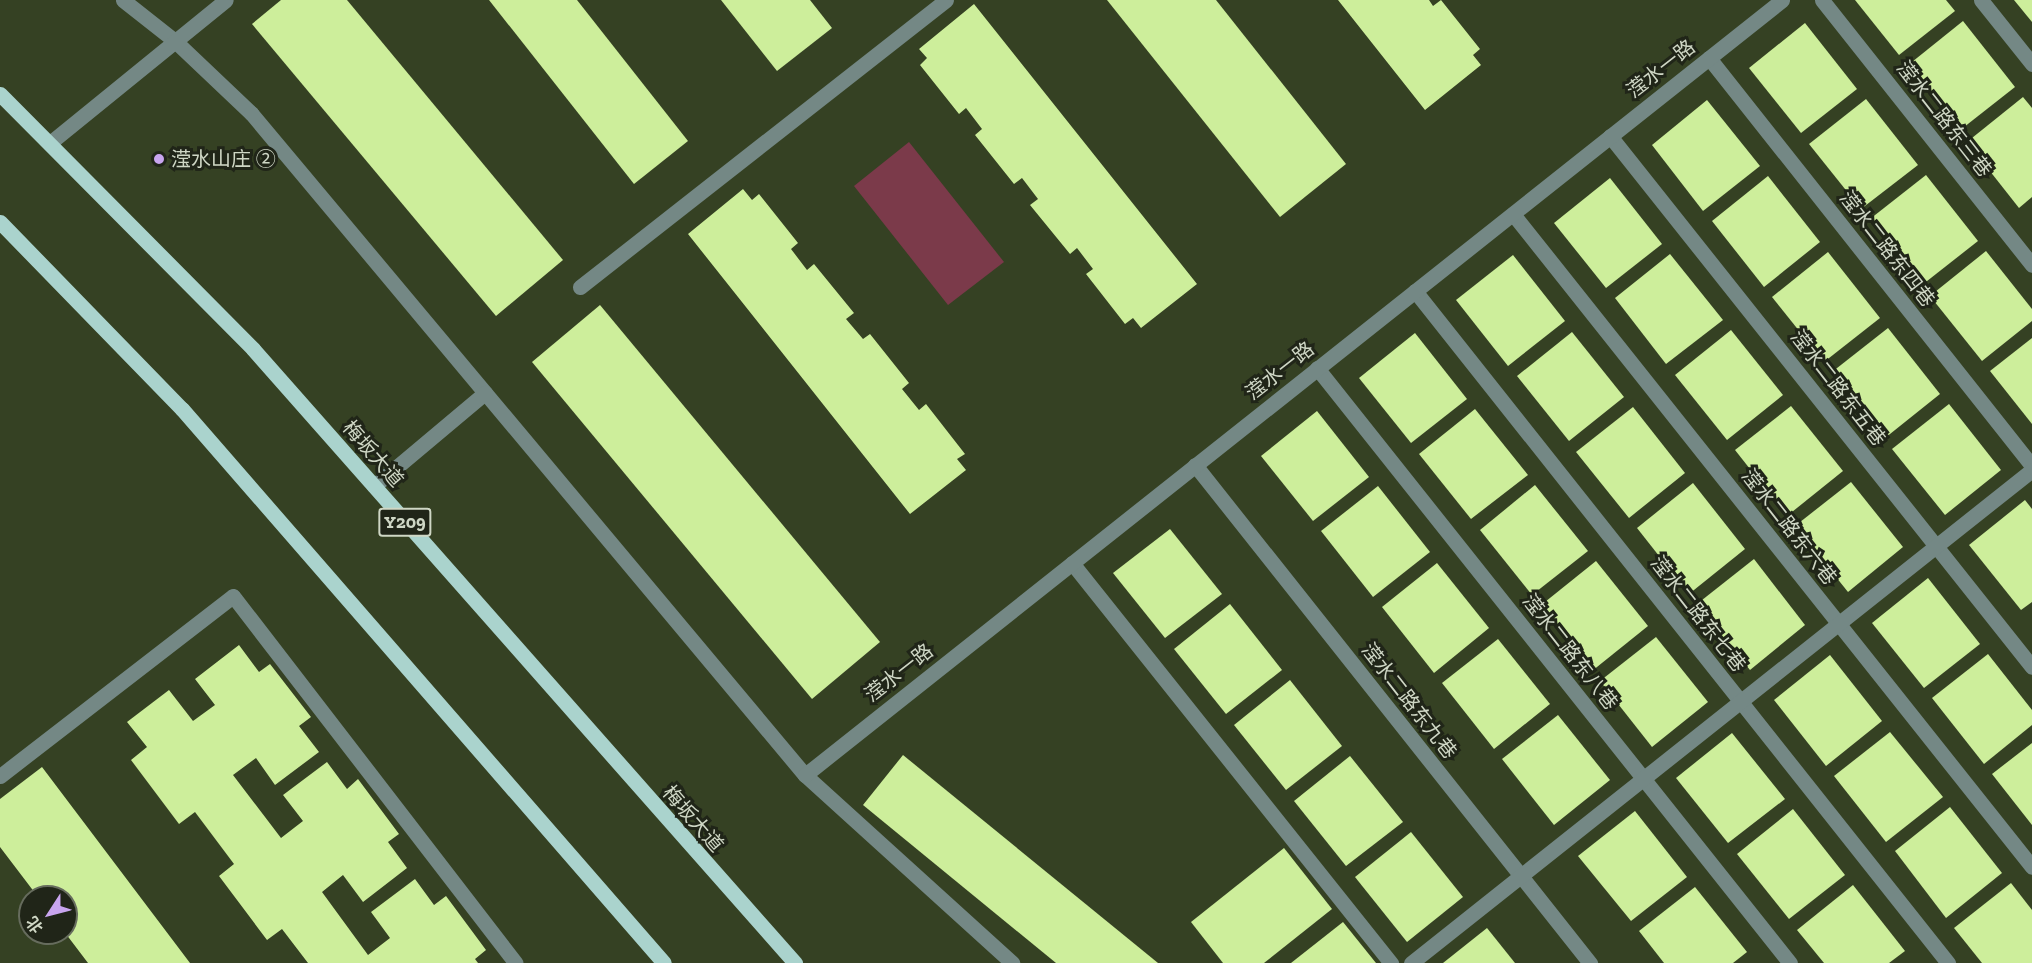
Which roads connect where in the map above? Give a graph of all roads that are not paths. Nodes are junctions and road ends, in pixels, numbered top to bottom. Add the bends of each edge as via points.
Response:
1 (123, 0) edge
2 (226, 0) edge
3 (946, 0) edge
4 (1782, 0) edge
5 (1822, 0) edge
6 (1981, 0) edge
7 (175, 41) junction
8 (1709, 58) junction
9 (2032, 64) edge
10 (0, 94) edge
11 (1610, 136) junction
12 (51, 142) junction
13 (1513, 214) junction
14 (0, 222) edge
15 (2032, 265) edge
16 (580, 287) dead end
17 (1415, 291) junction
18 (1317, 368) junction
19 (485, 393) junction
20 (1195, 465) junction
21 (2032, 468) edge
22 (374, 486) junction
23 (1936, 546) junction
24 (1072, 563) junction
25 (1838, 624) junction
26 (2032, 667) edge
27 (1741, 701) junction
28 (805, 775) junction
29 (0, 776) edge
30 (1643, 778) junction
31 (2032, 867) edge
32 (1521, 876) junction
33 (516, 963) edge
34 (664, 963) edge
35 (795, 963) edge
36 (1012, 963) edge
37 (1391, 963) edge
38 (1411, 963) edge
39 (1590, 963) edge
40 (1790, 963) edge
41 (1948, 963) edge

1 - 7 street
2 - 7 street
3 - 16 street
4 - 8 street, 滢水一路
5 - 15 street, 滢水二路东三巷
6 - 9 street
7 - 12 street
7 - 19 street via 251,113
8 - 11 street, 滢水一路
8 - 21 street, 滢水二路东四巷
10 - 12 main road, 梅坂大道 / Y209
11 - 13 street, 滢水一路
11 - 23 street, 滢水二路东五巷
12 - 22 main road, 梅坂大道 / Y209 via 253,349
13 - 17 street, 滢水一路
13 - 25 street, 滢水二路东六巷
14 - 34 main road via 182,409
17 - 18 street, 滢水一路
17 - 27 street, 滢水二路东七巷
18 - 20 street, 滢水一路
18 - 30 street, 滢水二路东八巷
19 - 22 street
19 - 28 street
20 - 24 street, 滢水一路
20 - 32 street, 滢水二路东九巷
21 - 23 street
22 - 35 main road, 梅坂大道 / Y209
23 - 25 street
23 - 26 street, 滢水二路东五巷
24 - 28 street, 滢水一路
24 - 37 street
25 - 27 street
25 - 31 street, 滢水二路东六巷
27 - 30 street
27 - 41 street, 滢水二路东七巷
28 - 36 street
29 - 33 street via 233,596
30 - 32 street
30 - 40 street, 滢水二路东八巷
32 - 38 street
32 - 39 street, 滢水二路东九巷

